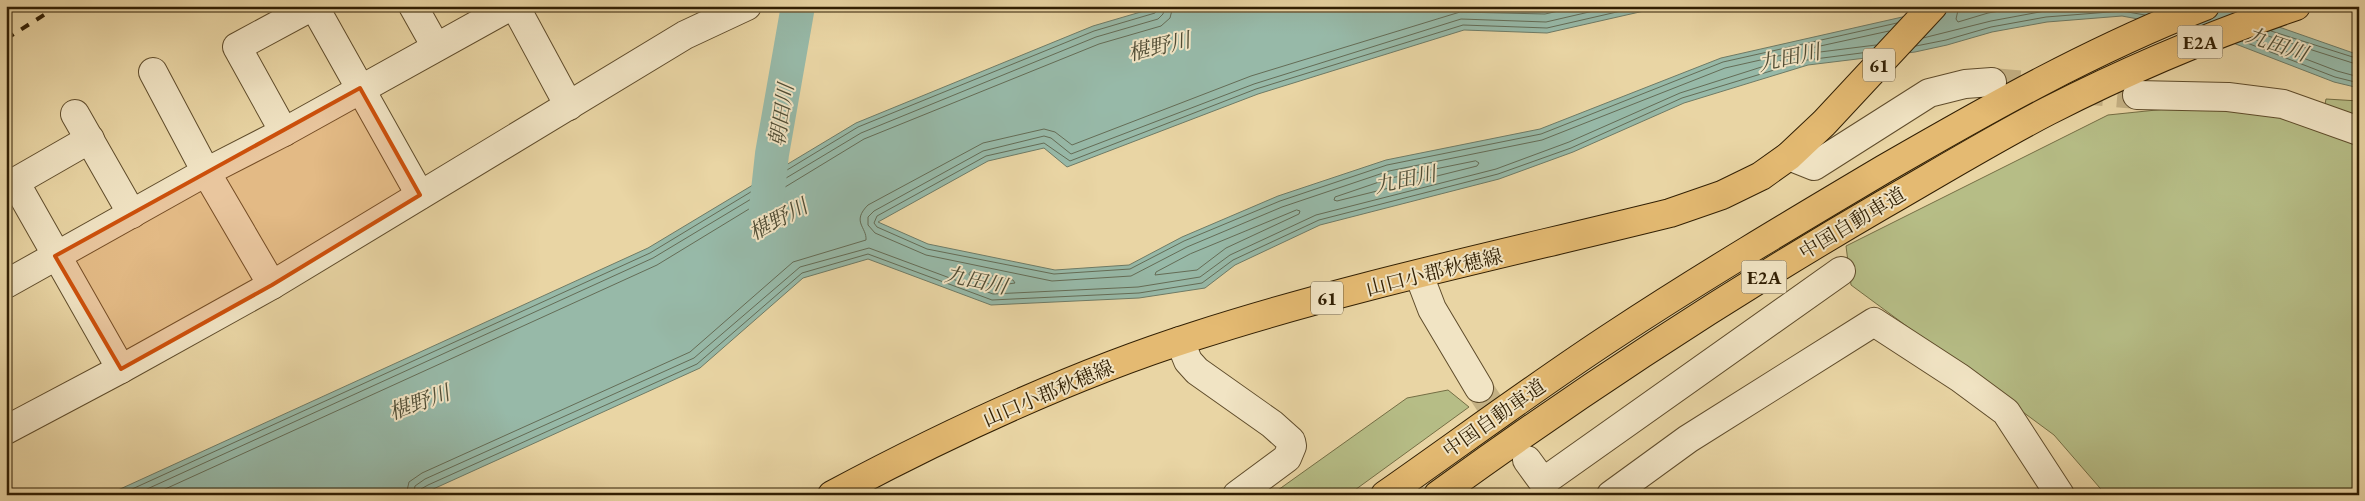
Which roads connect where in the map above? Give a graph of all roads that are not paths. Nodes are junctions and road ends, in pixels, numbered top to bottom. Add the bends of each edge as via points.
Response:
1 (314, 6) edge
2 (413, 6) edge
3 (513, 6) edge
4 (747, 6) edge
5 (1933, 6) edge
6 (2205, 6) edge
7 (2296, 6) edge
8 (436, 47) junction
9 (153, 72) dead end
10 (1992, 82) tunnel mouth
11 (360, 88) junction
12 (2137, 95) tunnel mouth
13 (568, 106) junction
14 (75, 114) dead end
15 (2359, 131) edge
16 (284, 132) junction
17 (90, 139) junction
18 (1789, 156) junction
19 (206, 172) junction
20 (420, 195) junction
21 (132, 214) junction
22 (56, 256) junction
23 (1841, 271) dead end
24 (1418, 275) junction
25 (6, 284) edge
26 (272, 285) junction
27 (1180, 341) junction
28 (121, 369) junction
29 (1479, 388) tunnel mouth
30 (6, 430) edge
31 (1527, 460) tunnel mouth
32 (1542, 490) edge
33 (832, 495) edge
34 (1238, 495) edge
35 (1385, 495) edge
36 (1438, 495) edge
37 (1611, 495) edge
38 (2060, 495) edge

1 - 11 street
1 - 16 street via 238,47
2 - 8 street
3 - 8 street
3 - 13 street
4 - 13 street via 686,35
5 - 18 main road, 山口小郡秋穂線 / 61
6 - 35 main road, 中国自動車道 / E2A via 2047,77 1773,234 1613,336
7 - 36 main road, 中国自動車道 / E2A via 2239,26 2106,83 1989,143 1814,245 1627,364
8 - 11 street
9 - 19 street
10 - 18 street via 1965,84 1929,93 1814,166
11 - 16 street
11 - 20 street
12 - 15 street via 2228,97 2283,104
13 - 20 street
14 - 17 street
16 - 19 street
17 - 21 street
17 - 22 street via 15,182
18 - 24 main road, 山口小郡秋穂線 / 61 via 1761,176 1722,195 1670,213
19 - 21 street
19 - 26 street
20 - 26 street
21 - 22 street
22 - 25 street
22 - 28 street
23 - 32 street
24 - 27 main road, 山口小郡秋穂線 / 61 via 1280,310
24 - 29 street via 1432,310
26 - 28 street
27 - 33 main road, 山口小郡秋穂線 / 61 via 1100,370 925,446
27 - 34 street via 1188,361 1197,372 1291,441 1286,458
28 - 30 street
31 - 32 street
37 - 38 street via 1688,439 1874,322 2006,412

